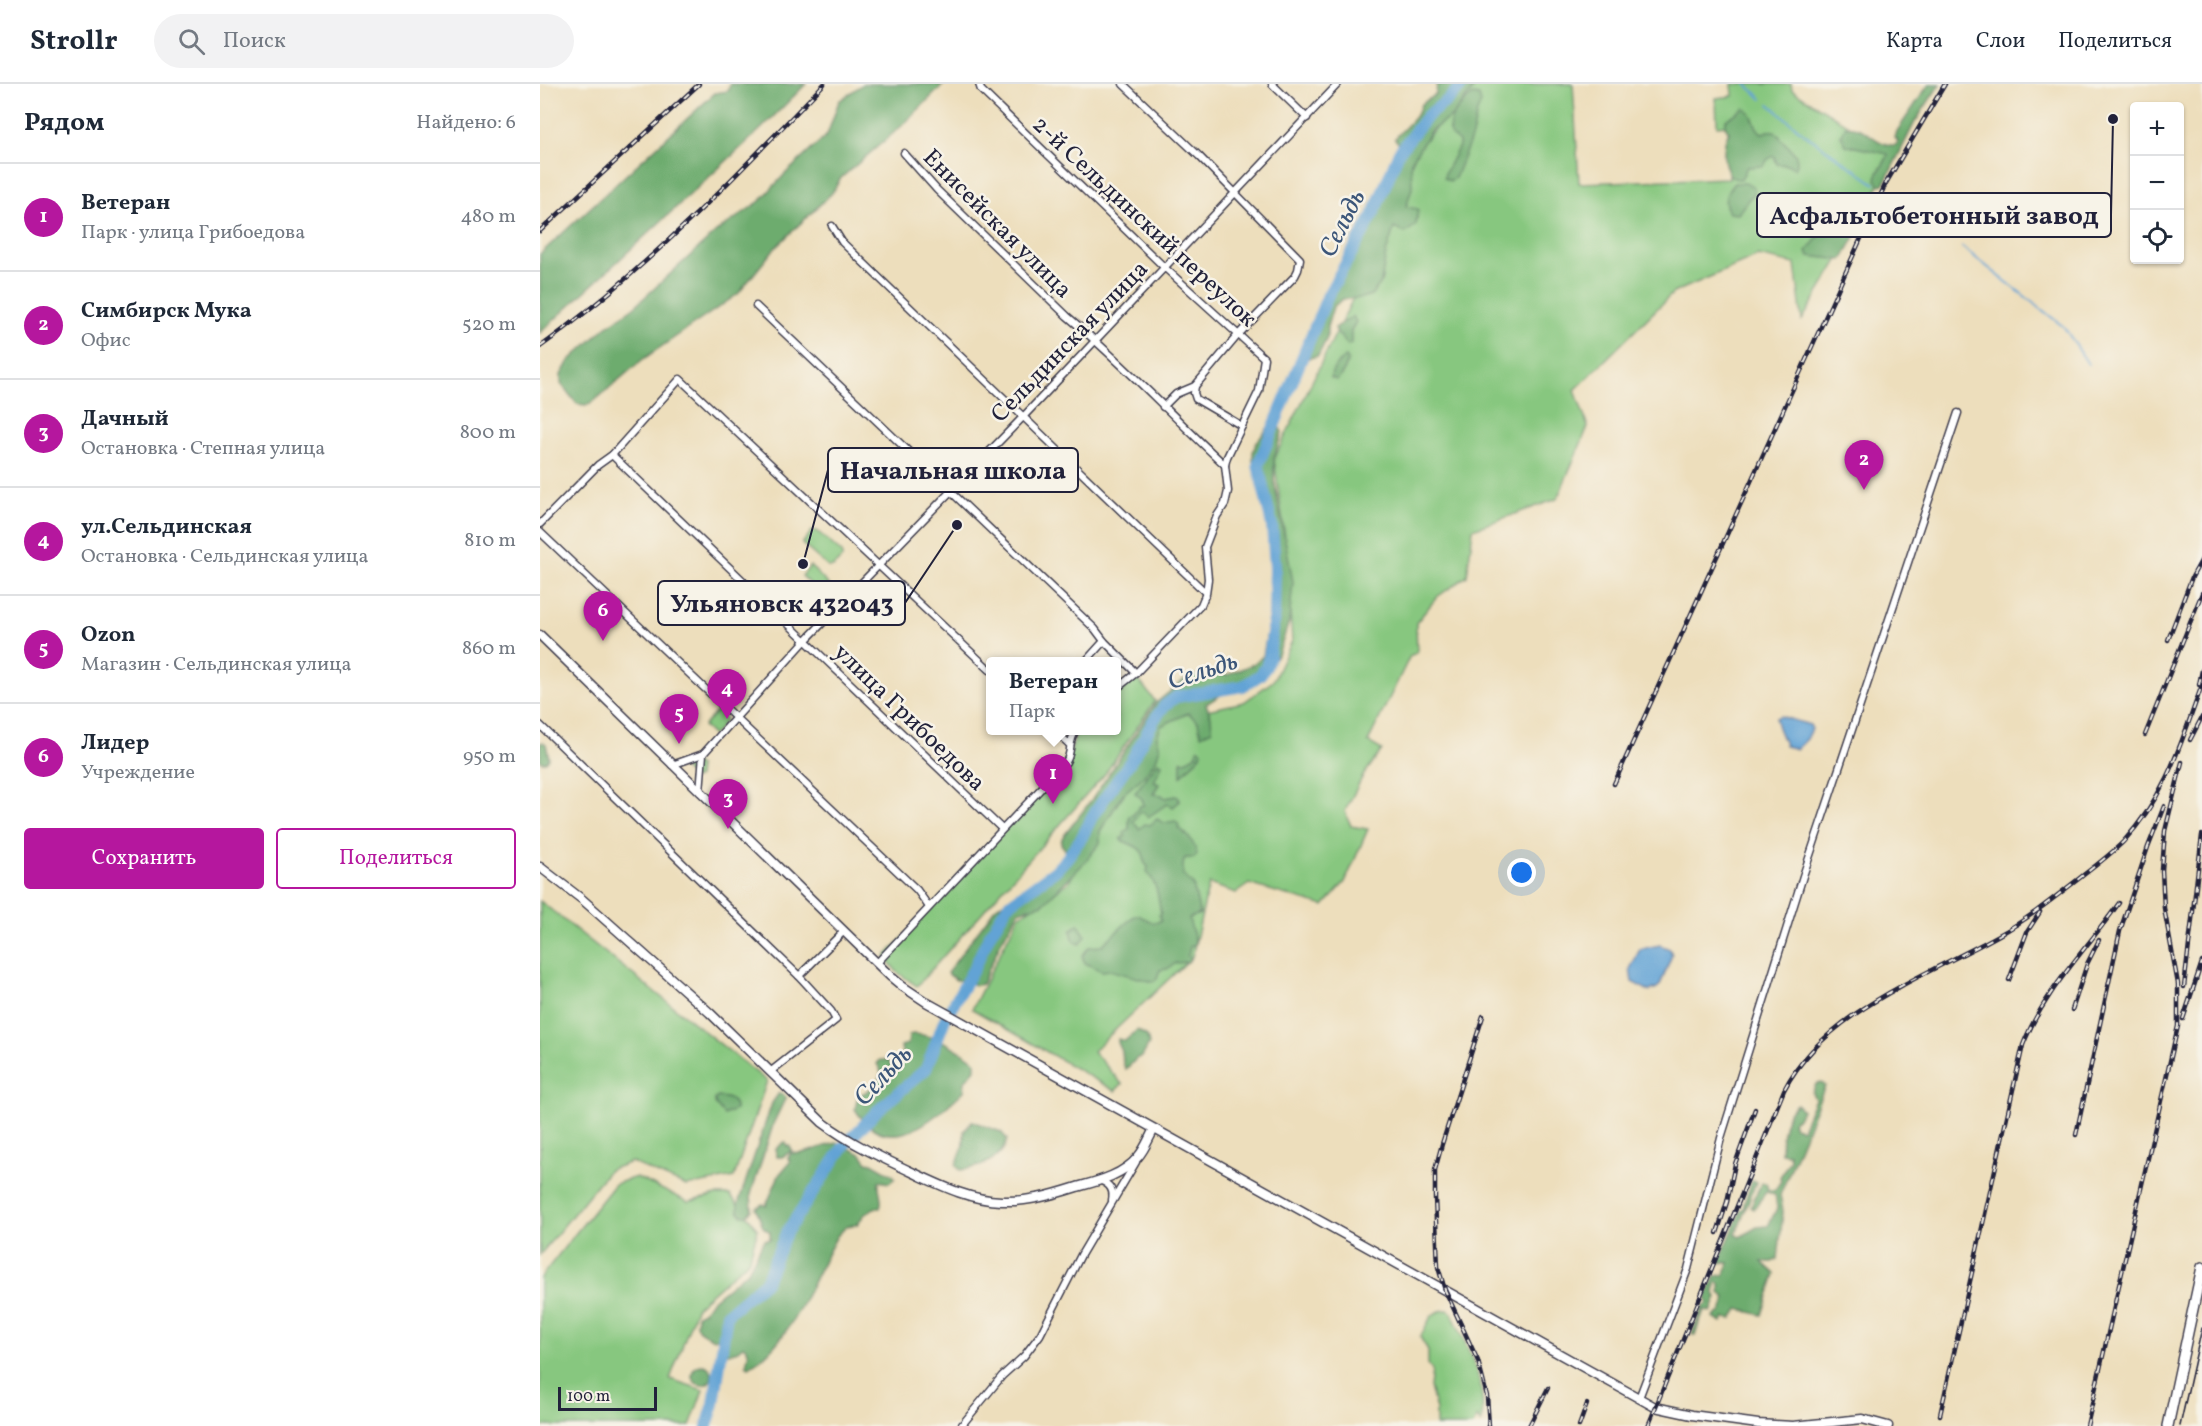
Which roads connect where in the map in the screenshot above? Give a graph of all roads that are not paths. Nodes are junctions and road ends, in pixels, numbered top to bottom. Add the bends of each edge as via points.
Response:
1 (979, 84) edge
2 (1123, 84) edge
3 (1272, 84) edge
4 (1338, 84) edge
5 (1307, 118) junction
6 (904, 153) dead end
7 (1236, 193) junction
8 (832, 226) dead end
9 (1164, 267) junction
10 (756, 306) dead end
11 (1238, 335) junction
12 (1096, 340) junction
13 (1195, 386) junction
14 (1163, 407) junction
15 (1958, 413) dead end
16 (1023, 417) junction
17 (1242, 426) junction
18 (612, 456) junction
19 (1225, 465) junction
20 (952, 490) junction
21 (540, 524) edge
22 (540, 532) edge
23 (879, 566) junction
24 (1206, 593) junction
25 (540, 635) edge
26 (805, 641) junction
27 (1104, 641) junction
28 (1090, 657) edge
29 (1120, 657) edge
30 (1121, 658) edge
31 (986, 666) edge
32 (1136, 673) junction
33 (1121, 685) edge
34 (736, 717) junction
35 (540, 725) edge
36 (1059, 735) edge
37 (1074, 735) edge
38 (1069, 744) junction
39 (703, 754) junction
40 (672, 765) junction
41 (700, 792) junction
42 (1002, 829) junction
43 (540, 867) edge
44 (930, 907) junction
45 (844, 931) junction
46 (877, 963) junction
47 (799, 976) junction
48 (770, 1072) junction
49 (1154, 1129) junction
50 (1139, 1156) junction
51 (1097, 1181) junction
52 (1112, 1203) junction
53 (2202, 1267) edge
54 (1639, 1398) junction
55 (961, 1426) edge
56 (1888, 1426) edge
57 (2168, 1426) edge

1 - 9 street, 2-й Сельдинский переулок
2 - 7 street
3 - 5 street
4 - 5 street, Сельдинская улица
5 - 7 street, Сельдинская улица
6 - 12 street, Енисейская улица via 1066,316
7 - 9 street, Сельдинская улица
7 - 11 street via 1298,255 1300,264 1295,276
8 - 16 street via 842,242
9 - 11 street, 2-й Сельдинский переулок
9 - 12 street, Сельдинская улица
10 - 20 street
11 - 13 street
11 - 17 street, 2-й Сельдинский переулок via 1264,358 1259,391
12 - 14 street, Енисейская улица
12 - 16 street, Сельдинская улица
13 - 14 street via 1176,394
13 - 17 street via 1196,399
14 - 19 street, Енисейская улица
15 - 54 street via 1803,876 1721,1138 1688,1269
16 - 20 street, Сельдинская улица
16 - 24 street
17 - 19 street
18 - 21 street via 598,465
18 - 23 street via 680,379
18 - 26 street, улица Грибоедова
19 - 24 street via 1225,504 1205,547
20 - 23 street, Сельдинская улица
20 - 27 street
22 - 34 street
23 - 26 street, Сельдинская улица
23 - 31 street
24 - 32 street via 1201,605
25 - 40 main road
26 - 34 street, Сельдинская улица
26 - 42 street, улица Грибоедова
27 - 28 street
27 - 29 street
30 - 32 street
32 - 33 street
34 - 39 street, Сельдинская улица
34 - 44 street via 917,890
35 - 47 street
36 - 38 street
37 - 38 street
38 - 42 street via 1066,762
39 - 40 street, Сельдинская улица
39 - 41 street
40 - 41 main road
41 - 45 main road
42 - 44 street
43 - 48 main road via 684,990
44 - 46 street
45 - 46 main road
45 - 47 street
46 - 49 main road via 926,1002
47 - 48 street via 836,1020
48 - 51 main road via 831,1129 875,1155 982,1200 1016,1202
49 - 50 main road
49 - 54 main road
50 - 51 main road via 1120,1172
50 - 52 street
51 - 52 street via 1111,1188
52 - 55 street via 1034,1344
53 - 57 main road
54 - 56 main road via 1670,1411 1758,1424 1793,1426 1862,1419

